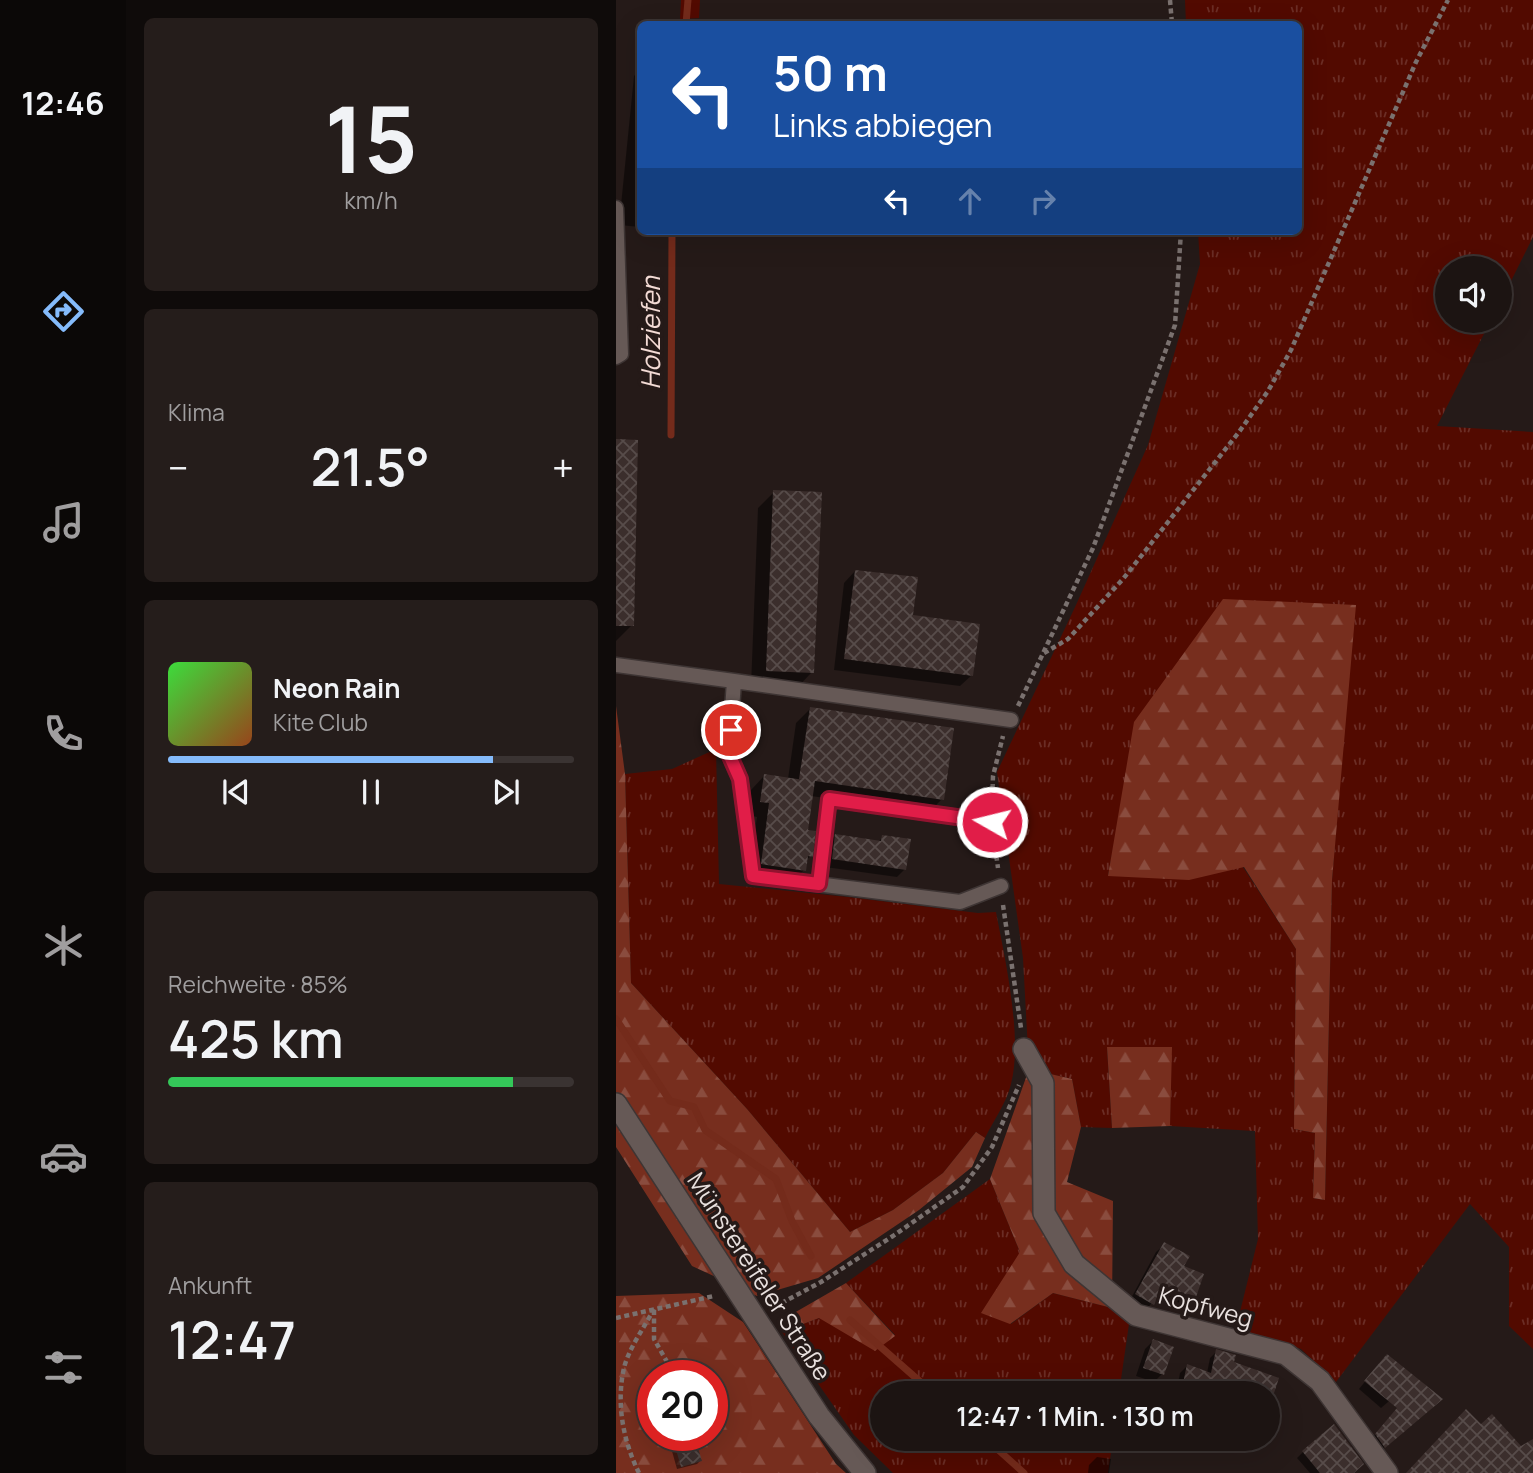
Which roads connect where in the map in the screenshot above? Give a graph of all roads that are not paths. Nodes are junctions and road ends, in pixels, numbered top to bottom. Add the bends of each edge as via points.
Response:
1 (616, 208) edge
2 (616, 358) edge
3 (616, 664) edge
4 (734, 681) junction
5 (1011, 720) road end
6 (992, 822) road end
7 (819, 884) junction
8 (1001, 886) road end
9 (1024, 1049) road end
10 (616, 1104) edge
11 (865, 1473) edge
12 (1387, 1473) edge

1 - 2 lane via 621,354
3 - 4 lane
4 - 5 lane
4 - 7 lane via 729,754 740,779 753,876
6 - 7 lane via 829,799
7 - 8 lane via 960,902
9 - 12 street, Kopfweg via 1043,1083 1044,1213 1074,1264 1136,1315 1286,1354 1320,1381
10 - 11 street, Münstereifeler Straße via 819,1416

